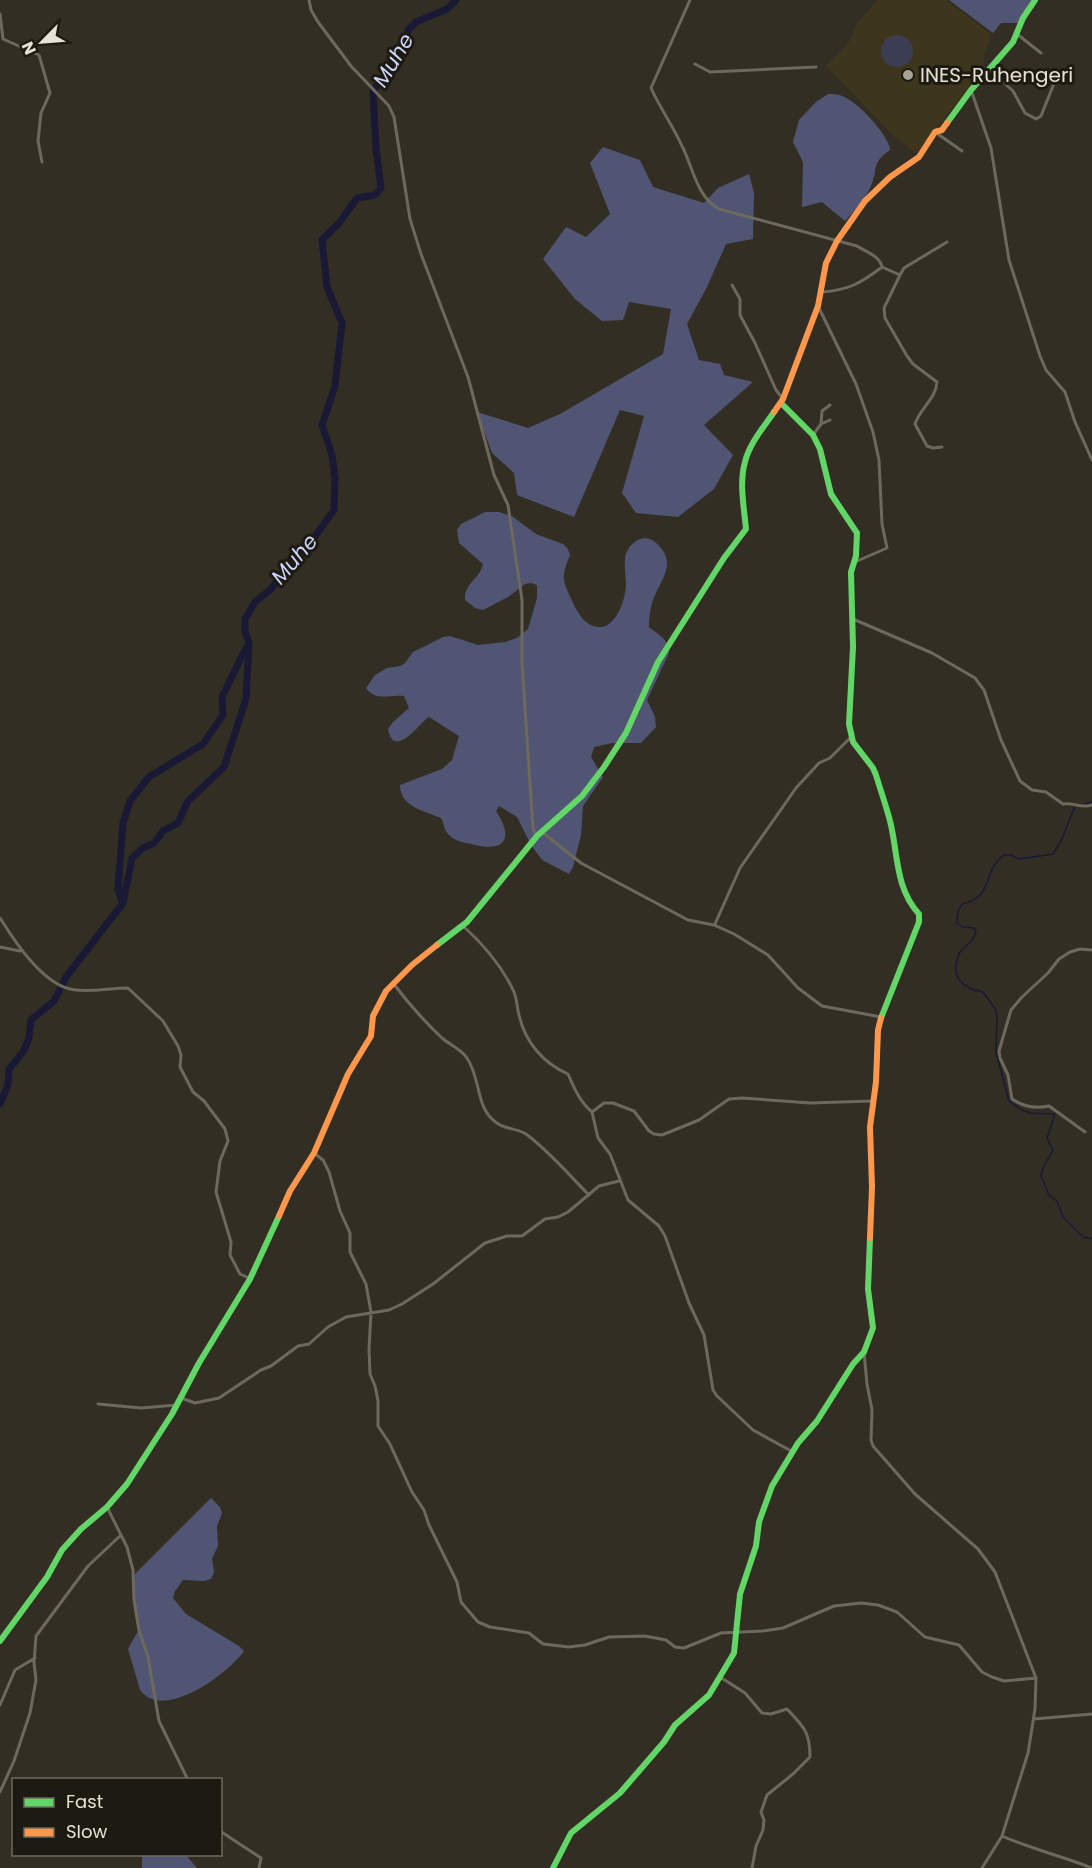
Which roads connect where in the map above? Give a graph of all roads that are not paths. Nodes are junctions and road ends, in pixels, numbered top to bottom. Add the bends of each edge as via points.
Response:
1 (309, 0) edge
2 (690, 0) edge
3 (1035, 0) edge
4 (0, 14) edge
5 (1017, 34) junction
6 (1041, 53) dead end
7 (695, 64) dead end
8 (816, 67) dead end
9 (988, 69) junction
10 (1055, 81) dead end
11 (971, 90) junction
12 (935, 132) junction
13 (962, 151) dead end
14 (42, 162) dead end
15 (837, 242) junction
16 (947, 242) dead end
17 (882, 267) junction
18 (900, 275) junction
19 (732, 285) dead end
20 (822, 292) junction
21 (818, 306) junction
22 (782, 401) junction
23 (830, 405) dead end
24 (830, 420) dead end
25 (820, 424) junction
26 (813, 435) junction
27 (942, 447) dead end
28 (1092, 460) edge
29 (855, 562) junction
30 (851, 618) junction
31 (851, 737) junction
32 (1092, 805) edge
33 (539, 834) junction
34 (0, 918) edge
35 (714, 925) junction
36 (463, 926) junction
37 (0, 947) edge
38 (1092, 950) edge
39 (21, 951) junction
40 (393, 983) junction
41 (881, 1017) junction
42 (874, 1101) junction
43 (592, 1112) junction
44 (1085, 1132) dead end
45 (314, 1153) junction
46 (619, 1181) junction
47 (589, 1195) junction
48 (250, 1279) junction
49 (371, 1312) junction
50 (864, 1352) junction
51 (181, 1398) junction
52 (98, 1404) dead end
53 (177, 1405) junction
54 (793, 1452) junction
55 (106, 1507) junction
56 (121, 1535) junction
57 (737, 1633) junction
58 (0, 1641) edge
59 (34, 1658) junction
60 (719, 1676) junction
61 (1036, 1678) junction
62 (0, 1705) edge
63 (1092, 1714) edge
64 (1034, 1719) junction
65 (188, 1778) edge
66 (0, 1792) edge
67 (222, 1832) edge
68 (1002, 1836) junction
69 (259, 1868) edge
70 (553, 1868) edge
71 (752, 1868) edge
72 (982, 1868) edge
73 (1092, 1868) edge

1 - 33 street via 318,22 394,117 410,219 468,377 494,475 508,505 522,600 522,663 533,829
2 - 15 street via 651,88 682,145 699,188 719,209
3 - 5 main road
4 - 14 street via 3,39 39,55 49,85 38,141
5 - 6 street
5 - 9 main road
7 - 8 street via 710,72
9 - 10 street via 1013,91 1025,113 1036,119 1041,116
9 - 11 main road
11 - 12 main road via 942,130
11 - 28 street via 992,147 1009,260 1040,356 1065,392
12 - 13 street
12 - 15 main road via 919,157 865,201
15 - 17 street via 857,246 876,257
15 - 20 main road via 826,263
16 - 18 street via 904,268
17 - 18 street
17 - 20 street via 841,291
18 - 27 street via 884,308 885,318 913,364 937,382 934,395 915,424 927,446
19 - 22 street via 740,299 740,315
20 - 21 main road
21 - 22 main road
21 - 29 street via 856,384 879,460 887,548
22 - 26 main road
22 - 33 main road via 745,460 742,481 746,529 658,662 626,733 604,767 582,796
23 - 25 street via 822,411
24 - 25 street
25 - 26 street
26 - 29 main road via 831,494 857,533
29 - 30 main road via 851,572
30 - 31 main road
30 - 32 street via 932,653 975,678 984,690 1020,781 1063,804 1081,808
31 - 35 street via 796,788 740,868
31 - 41 main road via 873,768 891,826 905,896 919,914
33 - 35 street via 581,863 688,920
33 - 36 main road
34 - 39 street
35 - 41 street via 768,955 798,988 822,1006
36 - 40 main road
36 - 43 street via 488,950 513,991 530,1043 555,1068 568,1074 585,1107
37 - 39 street
38 - 44 street via 1070,951 1022,997 1011,1010 999,1051 1012,1099 1032,1108 1049,1106
39 - 48 street via 63,987 128,988 168,1029 182,1054 180,1067 193,1092 225,1130 228,1141 220,1161 216,1192 231,1242 230,1255 240,1275
40 - 45 main road via 379,1001 371,1036 348,1074
40 - 47 street via 444,1039 466,1056 489,1117 535,1141
41 - 42 main road
42 - 43 street via 729,1099 699,1120 662,1135 648,1131 634,1111 620,1105 604,1103
42 - 50 main road via 870,1127 868,1289 873,1328
43 - 46 street via 598,1138 610,1154
45 - 48 main road via 290,1191
45 - 49 street via 329,1172 350,1233 350,1252 366,1284
46 - 47 street via 599,1186
46 - 54 street via 628,1200 665,1236 704,1335 713,1390 753,1430
47 - 49 street via 522,1236 484,1243 402,1305
48 - 51 main road
49 - 51 street via 345,1317 309,1344 298,1346 219,1398 195,1402
49 - 57 street via 370,1374 378,1401 378,1426 424,1510 457,1582 461,1602 478,1622 529,1634 543,1644 569,1647 609,1637 645,1636 684,1648 721,1634
50 - 54 main road
50 - 61 street via 873,1446 915,1494 978,1549 995,1572
51 - 53 main road
52 - 53 street via 141,1408
53 - 55 main road via 127,1484
54 - 57 main road via 772,1486 759,1522 756,1546 740,1594
55 - 56 street
55 - 58 main road via 62,1550
56 - 59 street via 88,1566 36,1636
56 - 65 street via 133,1570 138,1630 148,1658 159,1721
57 - 60 main road via 734,1653
57 - 61 street via 783,1628 843,1604 878,1605 897,1612 925,1637 959,1645 982,1672 992,1677 1004,1681
59 - 62 street via 15,1670
59 - 66 street via 36,1680 30,1713
60 - 70 main road via 709,1695 675,1725 640,1772 571,1833
60 - 71 street via 745,1693 762,1713 787,1709 810,1738 810,1757 767,1795 761,1812 763,1830
61 - 64 street
63 - 64 street
64 - 68 street via 1028,1753
67 - 69 street via 261,1858
68 - 72 street
68 - 73 street

